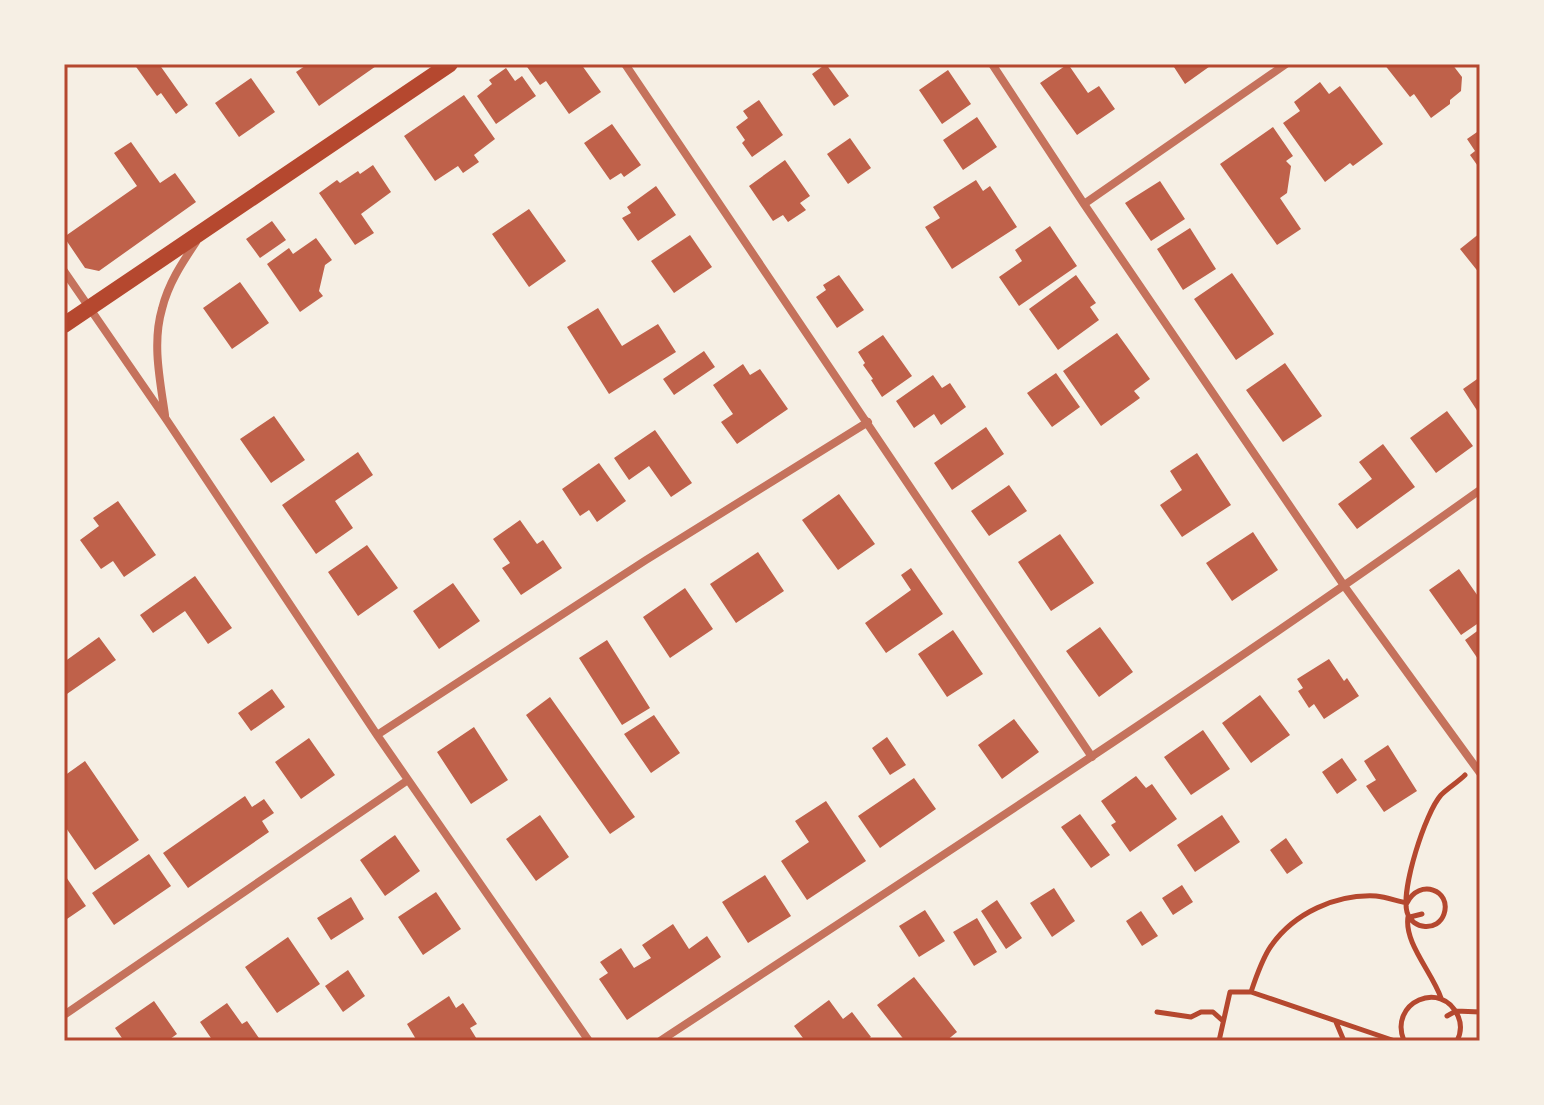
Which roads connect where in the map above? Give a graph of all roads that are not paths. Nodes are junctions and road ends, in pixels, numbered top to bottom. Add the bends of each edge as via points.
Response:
1 (450, 64) edge
2 (625, 64) edge
3 (992, 64) edge
4 (1286, 64) edge
5 (1084, 204) junction
6 (203, 230) junction
7 (64, 271) edge
8 (89, 308) junction
9 (64, 325) edge
10 (166, 419) junction
11 (868, 422) junction
12 (1480, 490) edge
13 (1345, 587) junction
14 (377, 735) junction
15 (1092, 757) junction
16 (1478, 770) edge
17 (408, 780) junction
18 (64, 1015) edge
19 (589, 1041) edge
20 (660, 1041) edge

1 - 6 main road
2 - 11 street
3 - 5 street
4 - 5 street
5 - 13 street
6 - 8 main road
6 - 10 street via 162,308 157,336
7 - 8 street
8 - 9 main road
8 - 10 street
10 - 14 street
11 - 14 street
11 - 15 street
12 - 13 street
13 - 15 street
13 - 16 street
14 - 17 street
15 - 20 street
17 - 18 street
17 - 19 street

